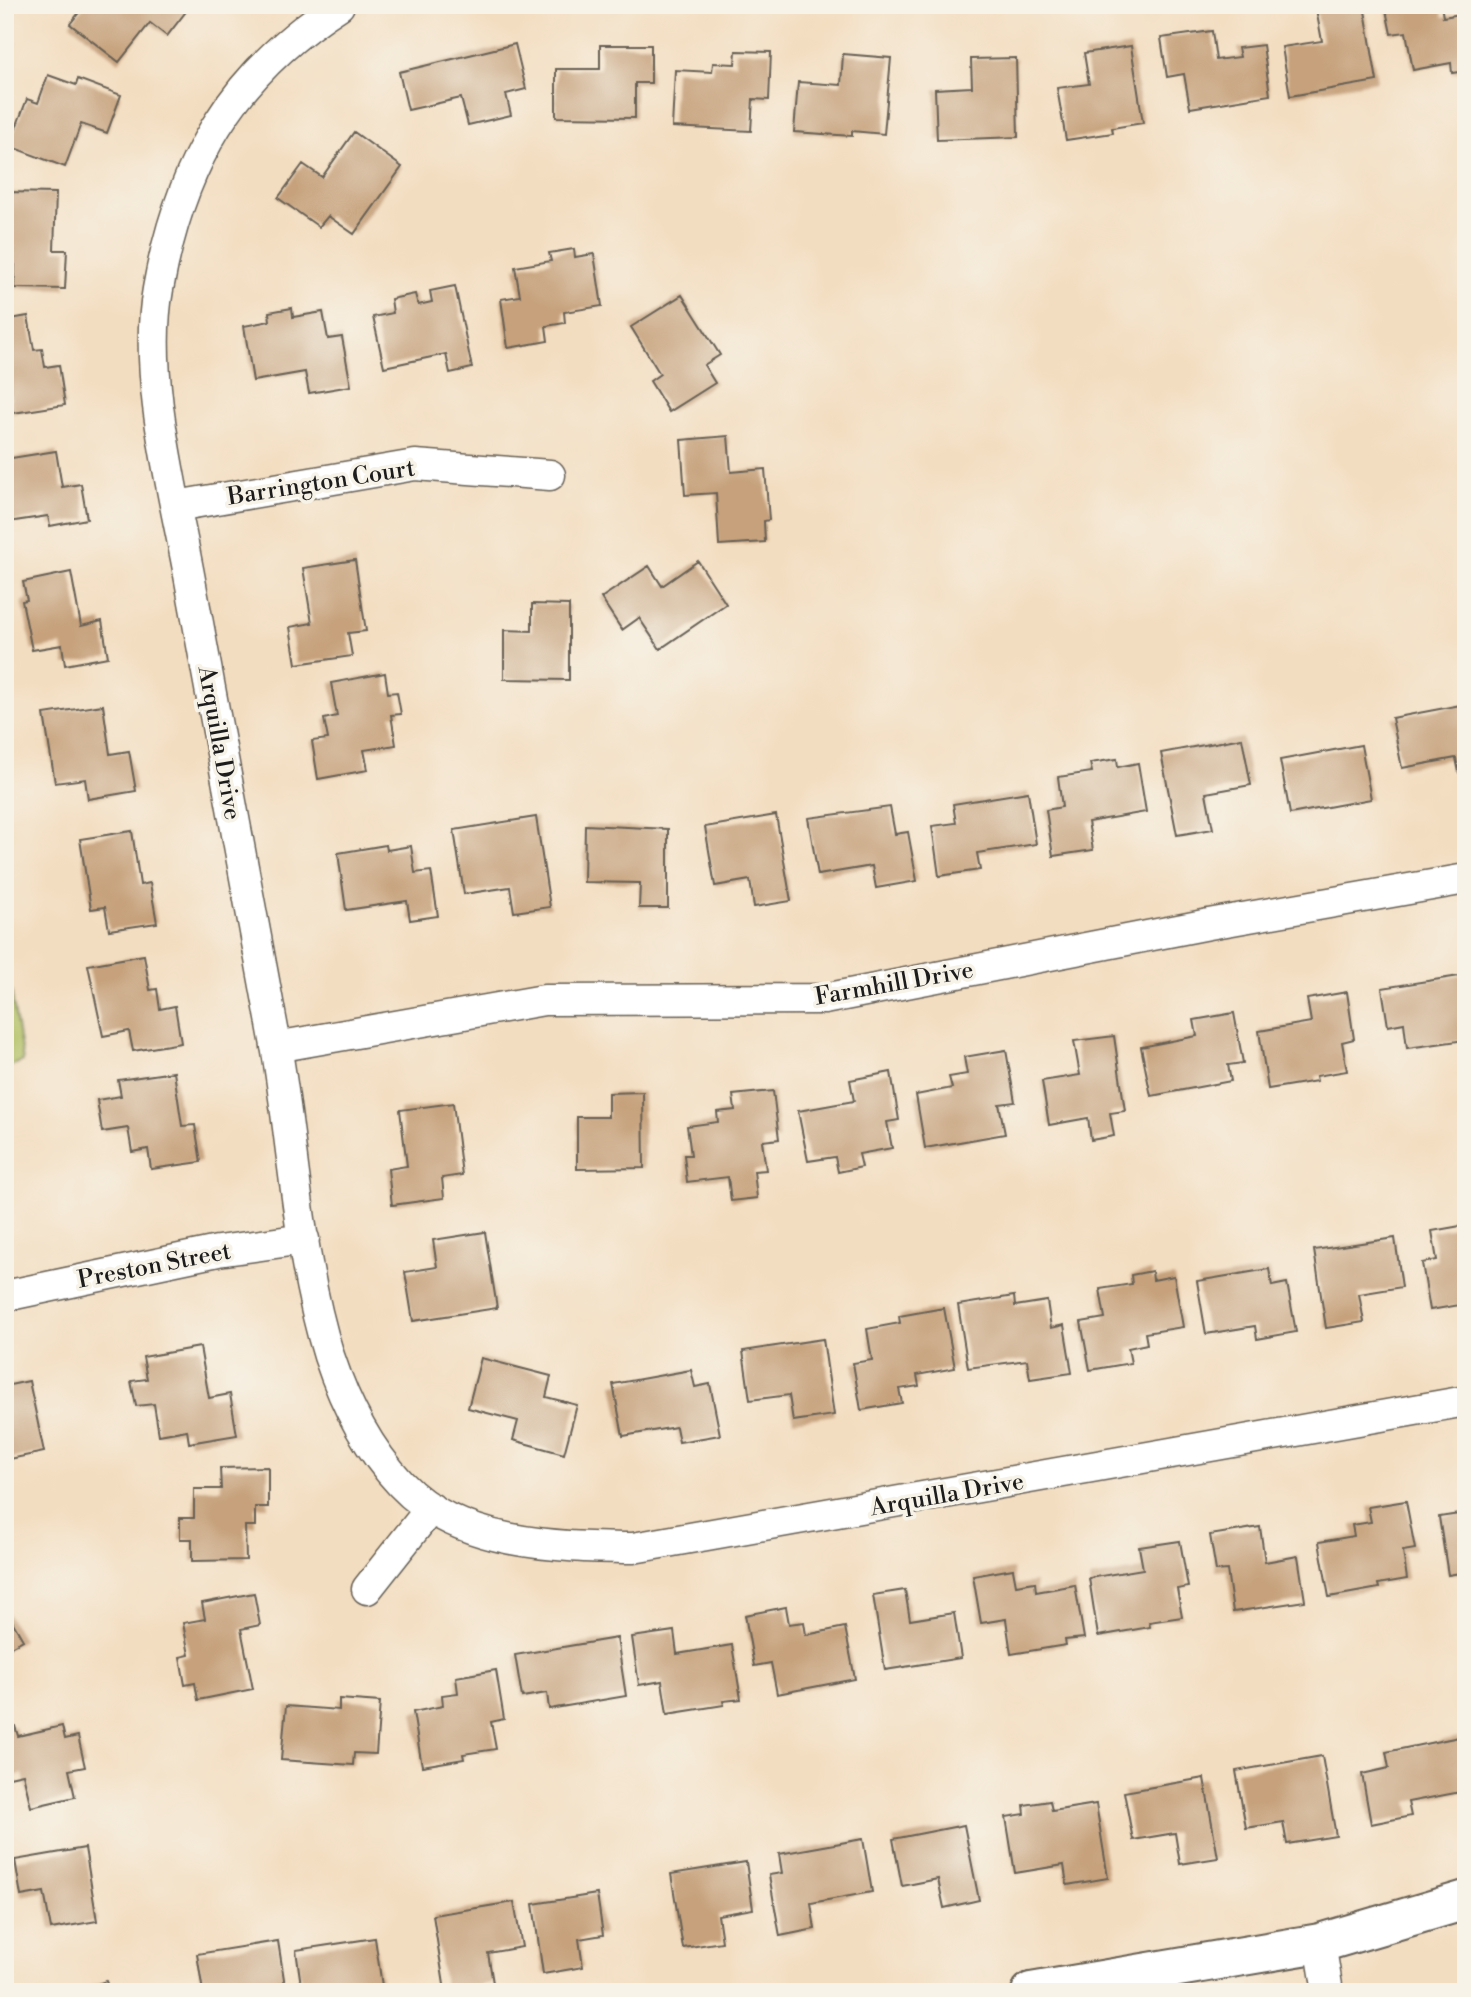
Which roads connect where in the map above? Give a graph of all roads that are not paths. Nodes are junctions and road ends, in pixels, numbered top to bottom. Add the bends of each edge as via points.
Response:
1 (339, 5) edge
2 (550, 475) dead end
3 (176, 506) junction
4 (1466, 879) edge
5 (276, 1047) junction
6 (304, 1239) junction
7 (5, 1296) edge
8 (1466, 1401) edge
9 (431, 1508) junction
10 (367, 1589) dead end
11 (1466, 1900) edge
12 (1320, 1943) junction
13 (1031, 1992) edge
14 (1328, 1992) edge

1 - 3 street, Arquilla Drive via 310,23 259,69 213,126 181,198 158,290 154,332 157,392
2 - 3 street, Barrington Court via 415,465
3 - 5 street, Arquilla Drive
4 - 5 street, Farmhill Drive via 824,999 544,1000
5 - 6 street, Arquilla Drive
6 - 7 street, Preston Street via 218,1251
6 - 9 street, Arquilla Drive via 317,1311 345,1398 401,1484
8 - 9 street, Arquilla Drive via 633,1548 569,1547 509,1538 468,1526
9 - 10 street
11 - 12 street
12 - 13 street
12 - 14 street

